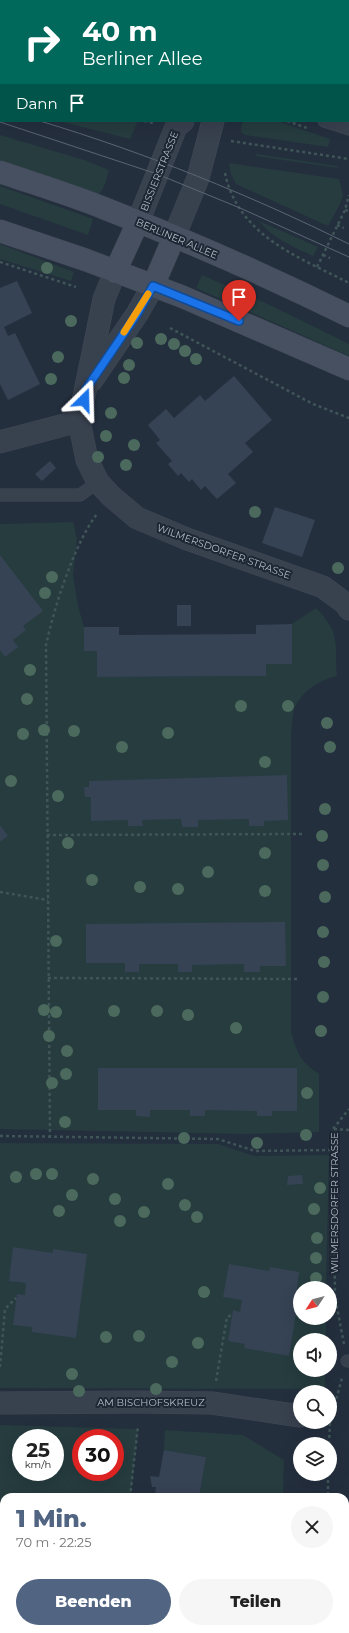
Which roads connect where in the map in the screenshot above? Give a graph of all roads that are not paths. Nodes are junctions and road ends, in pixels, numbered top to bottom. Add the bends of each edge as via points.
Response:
1 (327, 122) edge
2 (180, 124) edge
3 (212, 127) edge
4 (349, 129) edge
5 (0, 172) edge
6 (138, 222) junction
7 (0, 231) edge
8 (174, 237) junction
9 (115, 272) junction
10 (153, 286) junction
11 (349, 316) edge
12 (349, 369) edge
13 (86, 389) junction
14 (79, 421) junction
15 (0, 442) edge
16 (104, 489) junction
17 (0, 495) edge
18 (349, 609) edge
19 (0, 1403) edge
20 (293, 1415) edge

1 - 4 lane
2 - 6 street, BISSIERSTRASSE
3 - 8 street via 198,178
5 - 6 main road, BERLINER ALLEE
6 - 8 main road, BERLINER ALLEE
6 - 9 main road
7 - 9 main road
8 - 10 main road
8 - 11 main road, BERLINER ALLEE
9 - 10 main road
9 - 13 street via 104,299
10 - 12 main road via 268,332
10 - 13 street
13 - 14 street
14 - 15 street
14 - 16 street, WILMERSDORFER STRASSE via 87,460
16 - 17 lane via 80,495
16 - 18 street, WILMERSDORFER STRASSE via 137,518 187,540 323,587
19 - 20 street, AM BISCHOFSKREUZ via 212,1403

